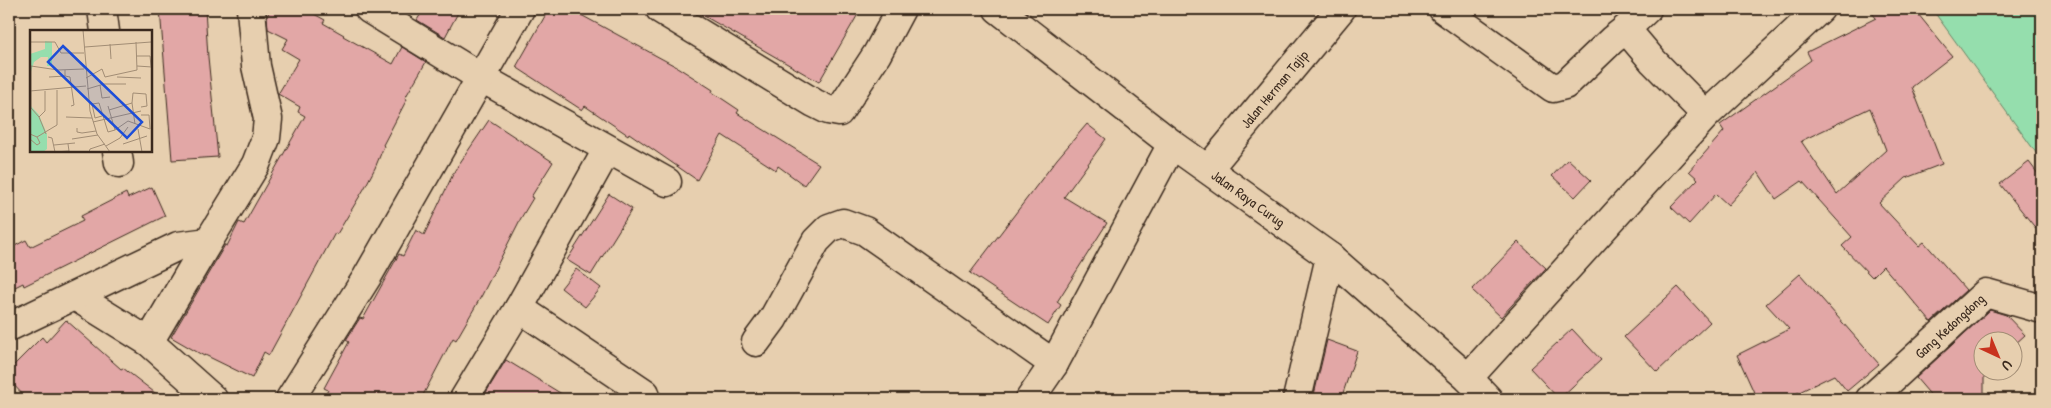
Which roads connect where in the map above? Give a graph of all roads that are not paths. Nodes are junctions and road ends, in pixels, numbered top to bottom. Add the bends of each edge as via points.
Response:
1 (102, 9) edge
2 (251, 9) edge
3 (369, 9) edge
4 (520, 9) edge
5 (660, 9) edge
6 (901, 9) edge
7 (998, 9) edge
8 (1341, 9) edge
9 (1443, 9) edge
10 (1647, 9) edge
11 (1820, 9) edge
12 (105, 30) edge
13 (1626, 30) junction
14 (480, 77) junction
15 (1706, 115) junction
16 (1172, 144) junction
17 (607, 150) junction
18 (1208, 169) junction
19 (668, 182) dead end
20 (208, 242) junction
21 (1330, 257) junction
22 (75, 296) junction
23 (519, 308) junction
24 (2042, 309) edge
25 (9, 327) edge
26 (149, 342) junction
27 (756, 342) dead end
28 (1054, 364) junction
29 (1468, 378) junction
30 (645, 393) dead end
31 (213, 399) edge
32 (290, 399) edge
33 (464, 399) edge
34 (1030, 399) edge
35 (1297, 399) edge
36 (1488, 399) edge
37 (1870, 399) edge

1 - 12 street
2 - 20 street via 256,66 268,119 266,138 256,164
3 - 14 street
4 - 14 street
5 - 6 street via 814,103 839,112 878,54
7 - 16 street, Jalan Raya Curug
8 - 18 street, Jalan Herman Tajip
9 - 13 street via 1553,88 1565,85
10 - 13 street
11 - 15 street
13 - 15 street
14 - 17 street
14 - 32 street via 366,277
15 - 29 street
16 - 18 street, Jalan Raya Curug
16 - 28 street
17 - 19 street
17 - 23 street
18 - 21 street, Jalan Raya Curug
20 - 22 street via 178,246
20 - 26 street
21 - 29 street, Jalan Raya Curug
21 - 35 street
22 - 25 street
22 - 26 street
23 - 30 street
23 - 33 street
24 - 37 street, Gang Kedongdong via 1986,293
26 - 31 street
27 - 28 street via 773,319 816,242 829,228 843,223 865,230
28 - 34 street
29 - 36 street, Jalan Raya Curug

